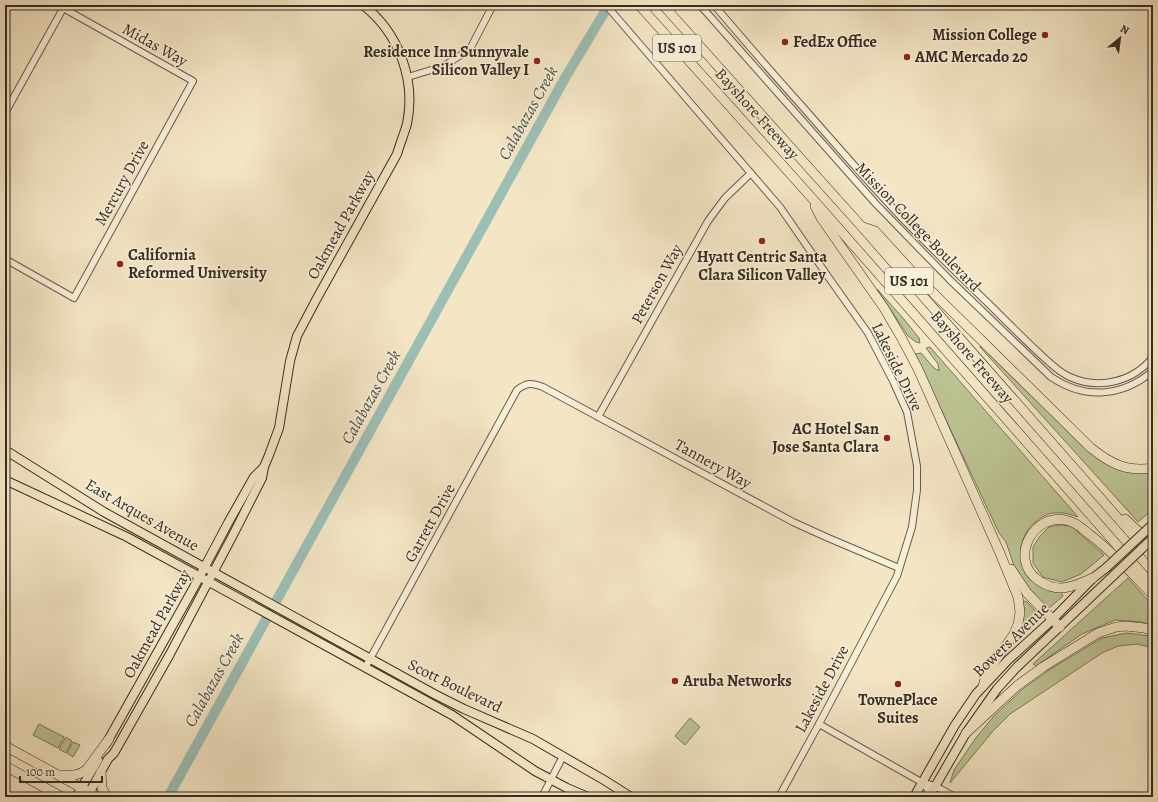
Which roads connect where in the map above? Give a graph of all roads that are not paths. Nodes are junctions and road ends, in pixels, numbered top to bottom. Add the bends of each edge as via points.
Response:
1 (363, 5) edge
2 (493, 5) edge
3 (606, 5) edge
4 (639, 5) edge
5 (663, 5) edge
6 (700, 5) edge
7 (714, 5) edge
8 (64, 6) edge
9 (408, 77) junction
10 (193, 81) joint
11 (5, 113) edge
12 (751, 173) junction
13 (811, 197) junction
14 (862, 227) junction
15 (5, 259) edge
16 (1153, 357) edge
17 (1153, 371) edge
18 (517, 390) joint
19 (598, 417) junction
20 (6, 453) edge
21 (264, 466) junction
22 (1153, 468) edge
23 (1082, 476) junction
24 (5, 480) edge
25 (1153, 524) edge
26 (1153, 538) edge
27 (1153, 545) edge
28 (999, 551) junction
29 (1153, 558) edge
30 (205, 567) junction
31 (900, 568) junction
32 (213, 572) junction
33 (199, 577) junction
34 (1093, 578) junction
35 (209, 582) junction
36 (1153, 586) edge
37 (1153, 596) edge
38 (267, 602) joint
39 (262, 611) joint
40 (1052, 620) junction
41 (1060, 627) junction
42 (1153, 631) edge
43 (370, 658) junction
44 (365, 668) junction
45 (983, 686) junction
46 (819, 724) junction
47 (966, 733) junction
48 (109, 739) junction
49 (5, 746) edge
50 (563, 756) junction
51 (5, 766) edge
52 (101, 772) junction
53 (56, 774) junction
54 (550, 779) junction
55 (923, 783) junction
56 (935, 786) junction
57 (86, 793) edge
58 (54, 795) edge
59 (932, 796) edge
60 (62, 797) edge
61 (76, 797) edge
62 (98, 797) edge
63 (107, 797) edge
64 (542, 797) edge
65 (588, 797) edge
66 (631, 797) edge
67 (779, 797) edge
68 (914, 797) edge
69 (955, 797) edge

1 - 9 main road, Oakmead Parkway via 379,20 392,38
2 - 9 street via 470,49 444,66
3 - 12 street, Lakeside Drive
4 - 13 highway, Bayshore Freeway / US 101
5 - 14 highway, Bayshore Freeway / US 101
6 - 17 street, Mission College Boulevard via 892,221 1051,377 1068,386 1097,393 1131,386
7 - 16 street, Mission College Boulevard via 900,216 1058,370 1086,382 1109,382 1135,373
8 - 10 street, Midas Way
8 - 11 street
9 - 21 main road, Oakmead Parkway via 407,124 400,146 298,336 290,361 279,428
10 - 15 street, Mercury Drive via 74,298
12 - 19 street, Peterson Way via 725,198 708,221
12 - 31 street, Lakeside Drive via 780,207 868,333 907,412 917,466 918,490 912,527
13 - 28 highway via 821,218 884,308 918,369
13 - 36 highway, Bayshore Freeway / US 101
14 - 22 highway via 874,231 922,282 1105,459 1120,466 1143,470
14 - 23 highway, Bayshore Freeway / US 101
18 - 19 street, Tannery Way via 526,384 537,385
18 - 43 street, Garrett Drive
19 - 31 street, Tannery Way via 807,530
20 - 30 main road, East Arques Avenue via 104,512
21 - 30 main road, Oakmead Parkway via 254,477
21 - 32 main road, Oakmead Parkway via 262,478
23 - 27 highway
23 - 29 highway, Bayshore Freeway / US 101
24 - 33 main road, East Arques Avenue via 127,537
25 - 34 main road, Bowers Avenue, bridge
26 - 41 main road, Bowers Avenue, bridge
28 - 40 highway via 1027,593
28 - 45 highway via 1018,597 1020,612 1014,634 987,673
30 - 32 main road, East Arques Avenue
30 - 33 main road, Oakmead Parkway
31 - 46 street, Lakeside Drive
32 - 35 main road, Oakmead Parkway
32 - 38 main road, East Arques Avenue
33 - 35 main road, East Arques Avenue
33 - 48 main road, Oakmead Parkway
34 - 37 highway via 1061,588 1047,586 1035,578 1026,564 1024,554 1030,536 1043,523 1055,519 1070,521 1109,551
34 - 40 main road, Bowers Avenue
35 - 39 main road, East Arques Avenue
35 - 52 main road, Oakmead Parkway
38 - 43 main road, Scott Boulevard
39 - 44 main road, Scott Boulevard
40 - 41 highway
40 - 45 main road, Bowers Avenue
41 - 47 main road, Bowers Avenue via 997,689
42 - 47 highway via 1126,626 1098,633 1018,685
43 - 44 street, Garrett Drive
43 - 50 main road, Scott Boulevard via 457,706 533,739
44 - 54 main road, Scott Boulevard via 452,715
45 - 55 main road, Bowers Avenue via 954,725
46 - 55 street
46 - 67 street, Lakeside Drive
47 - 56 main road, Bowers Avenue
48 - 53 highway via 82,773 75,776
48 - 57 main road, Oakmead Parkway
49 - 53 highway
50 - 54 street
50 - 66 main road, Scott Boulevard
51 - 58 highway
52 - 57 main road, Oakmead Parkway
52 - 63 highway via 102,788
53 - 57 highway
54 - 64 street
54 - 65 main road, Scott Boulevard
55 - 56 street
55 - 59 street
55 - 68 main road, Bowers Avenue
56 - 59 main road, Bowers Avenue
56 - 69 street
57 - 61 main road, Oakmead Parkway
57 - 62 highway
58 - 60 highway

